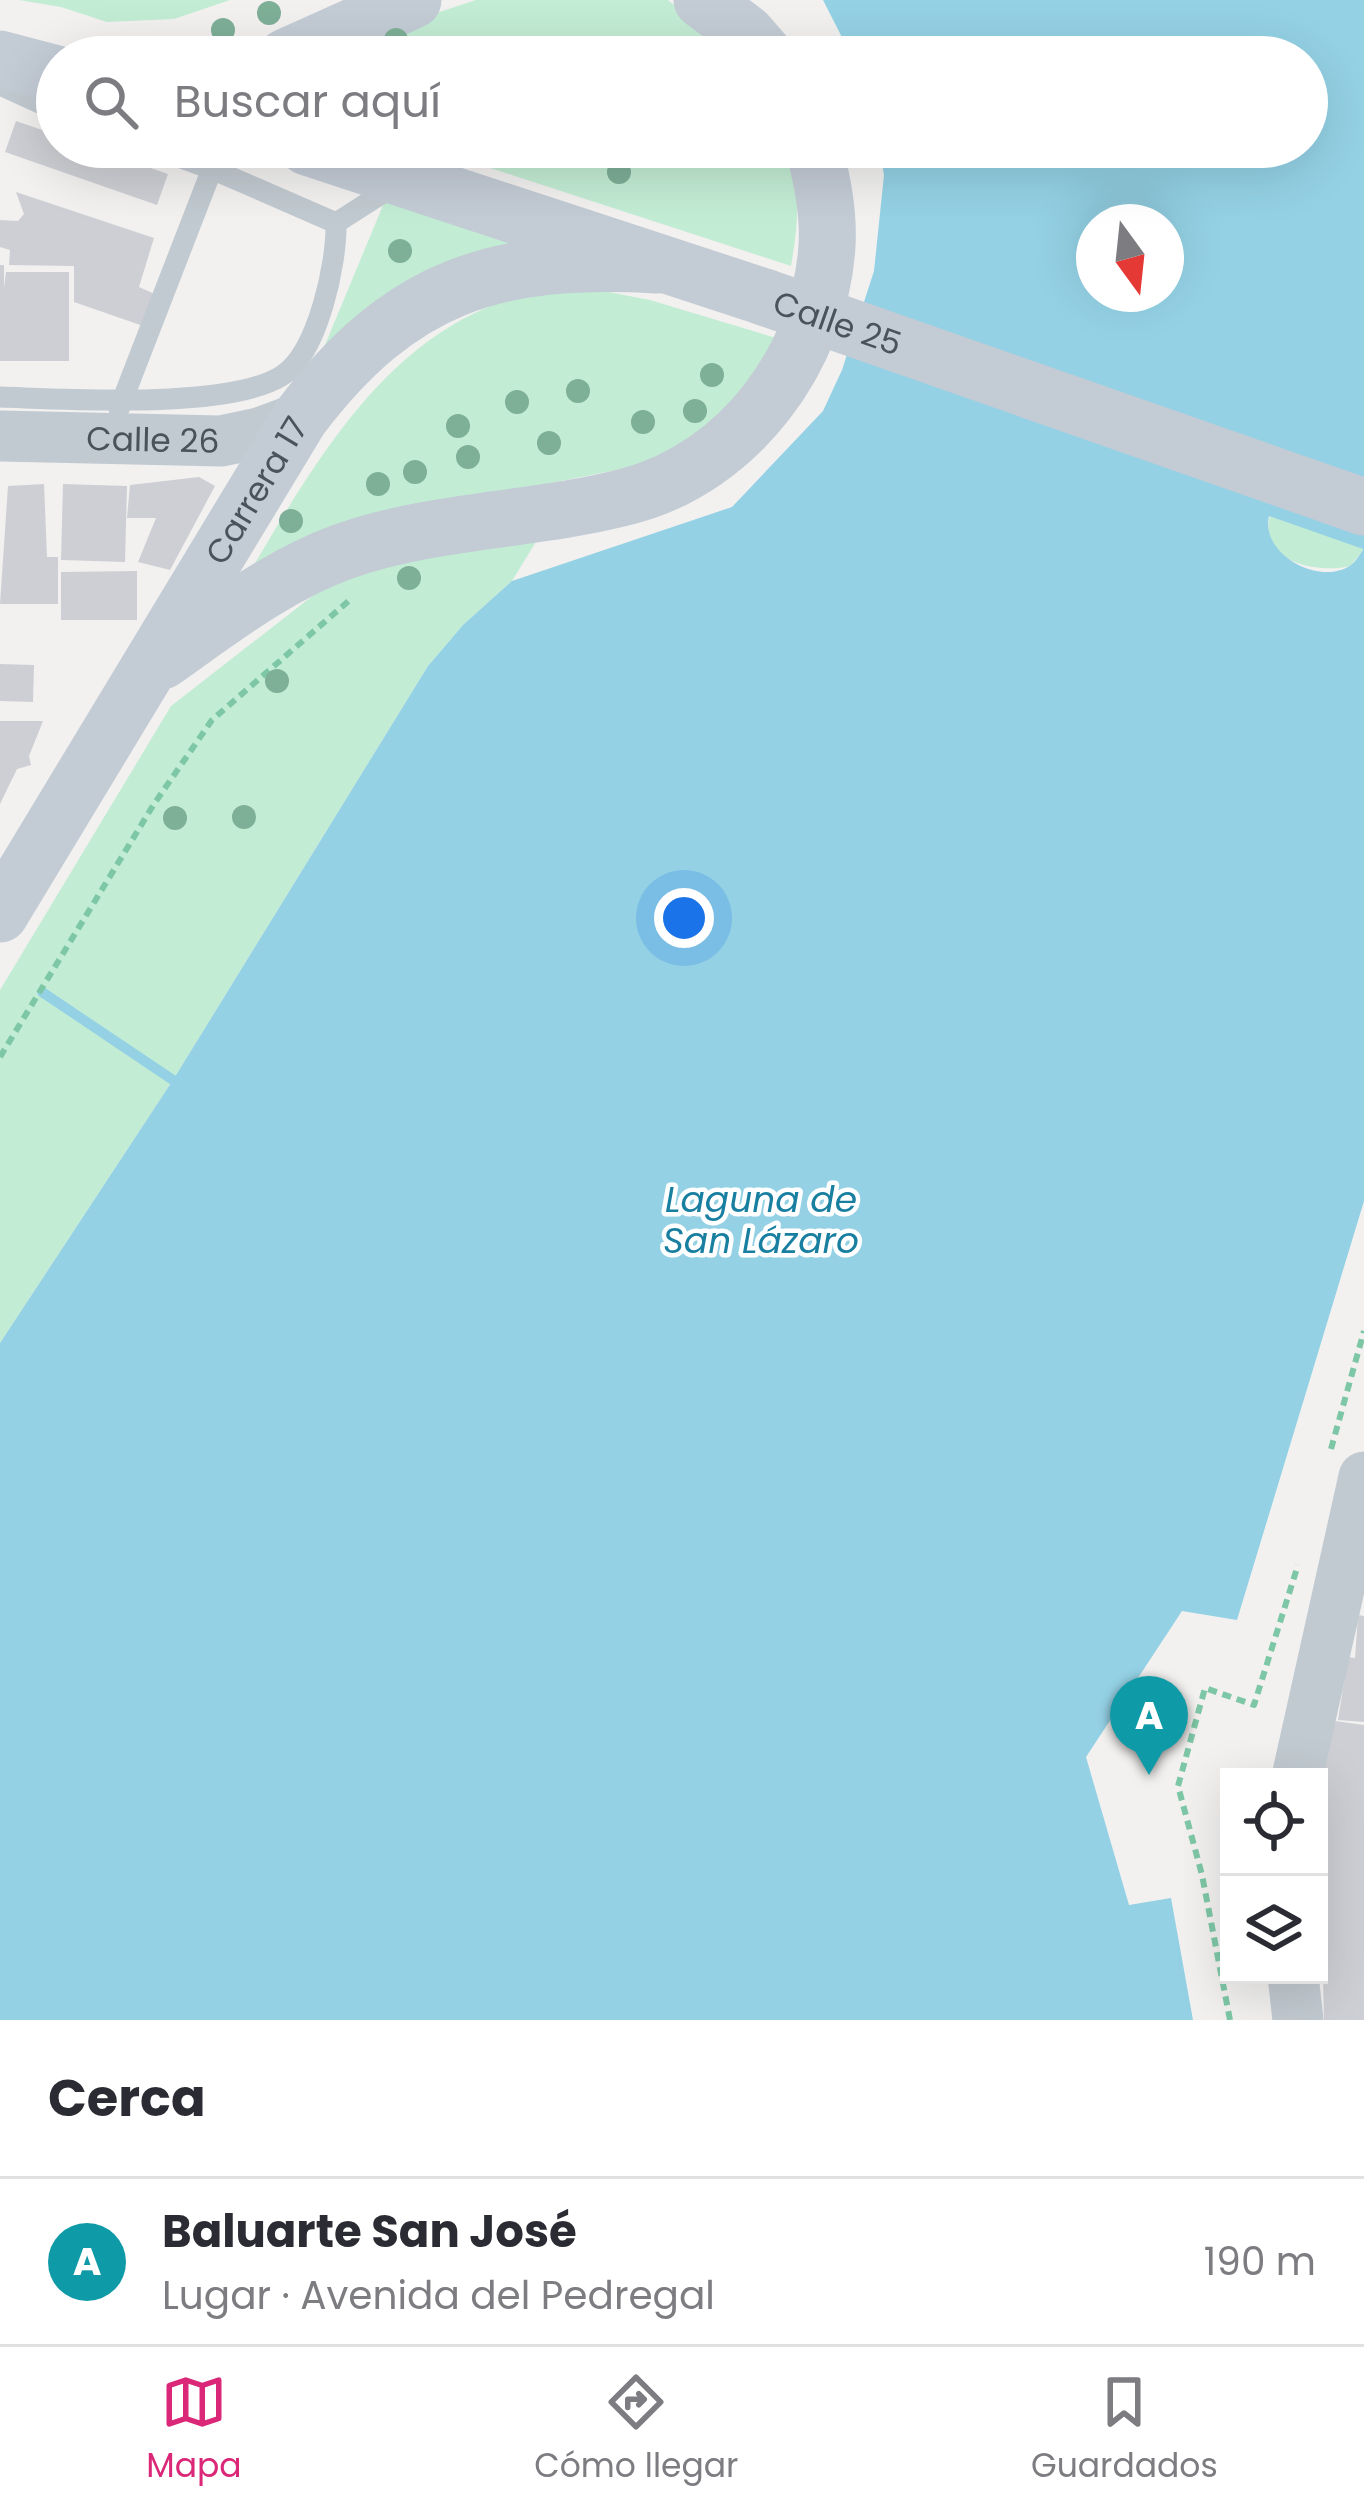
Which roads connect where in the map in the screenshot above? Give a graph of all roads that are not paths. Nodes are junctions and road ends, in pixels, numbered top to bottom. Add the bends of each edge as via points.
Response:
1 (413, 0) edge
2 (702, 0) edge
3 (333, 36) edge
4 (748, 36) edge
5 (0, 59) edge
6 (36, 68) edge
7 (0, 85) edge
8 (36, 101) edge
9 (374, 168) edge
10 (819, 168) edge
11 (212, 169) joint
12 (406, 178) junction
13 (337, 223) junction
14 (657, 265) junction
15 (0, 397) edge
16 (300, 418) junction
17 (113, 419) junction
18 (0, 436) edge
19 (1364, 507) edge
20 (144, 674) junction
21 (0, 914) edge
22 (1364, 1477) edge
23 (1299, 1768) edge
24 (1295, 1984) edge
25 (1298, 2020) edge

1 - 3 main road
2 - 4 main road
5 - 6 main road
7 - 8 lane
9 - 12 main road, Calle 25
10 - 20 main road via 827,245 806,338 765,405 712,455 635,494 339,553 288,576
11 - 13 lane
11 - 17 lane
12 - 13 lane
12 - 14 main road, Calle 25
13 - 17 lane via 327,296 288,373 237,393
14 - 16 main road, Carrera 17 via 555,263 456,288 368,341
14 - 19 main road, Calle 25, bridge
15 - 17 lane
16 - 17 street, Calle 26 via 221,441
16 - 20 main road, Carrera 17
17 - 18 street, Calle 26
20 - 21 main road, Carrera 17
22 - 23 street
24 - 25 street

